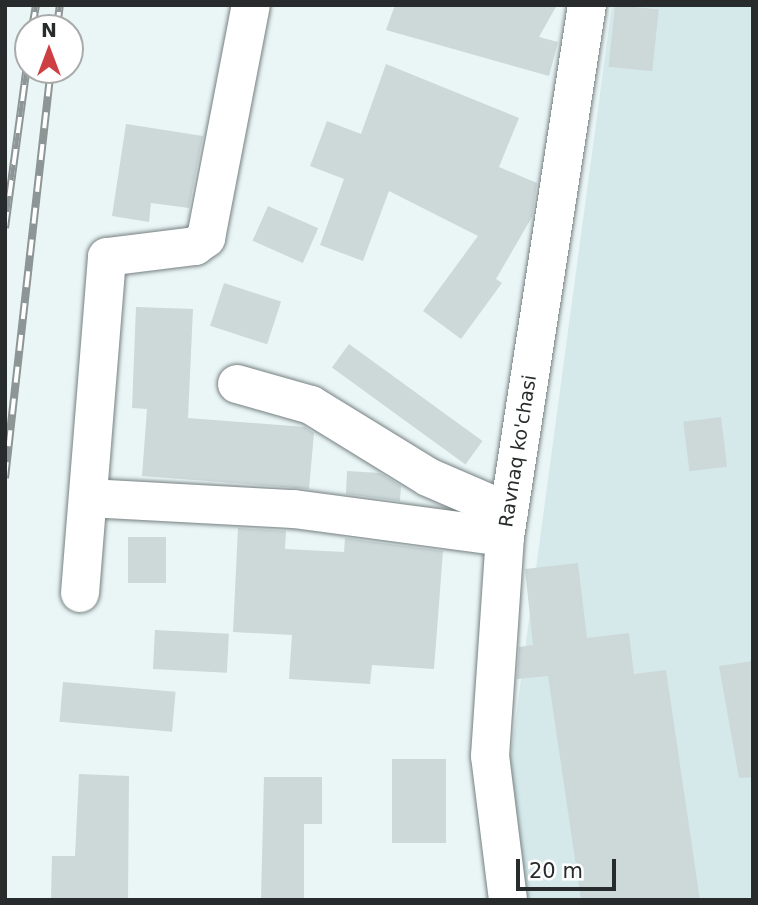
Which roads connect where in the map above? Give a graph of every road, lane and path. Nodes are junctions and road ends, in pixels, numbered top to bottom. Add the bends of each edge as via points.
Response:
1 (251, 5) edge
2 (587, 5) edge
3 (237, 384) dead end
4 (88, 498) junction
5 (507, 525) junction
6 (80, 593) dead end
7 (508, 900) edge

1 - 4 street via 206,238 195,246 113,252 107,257
2 - 5 street, Ravnaq ko'chasi
3 - 5 street via 311,405
4 - 5 street
4 - 6 street
5 - 7 street, Ravnaq ko'chasi via 490,756

